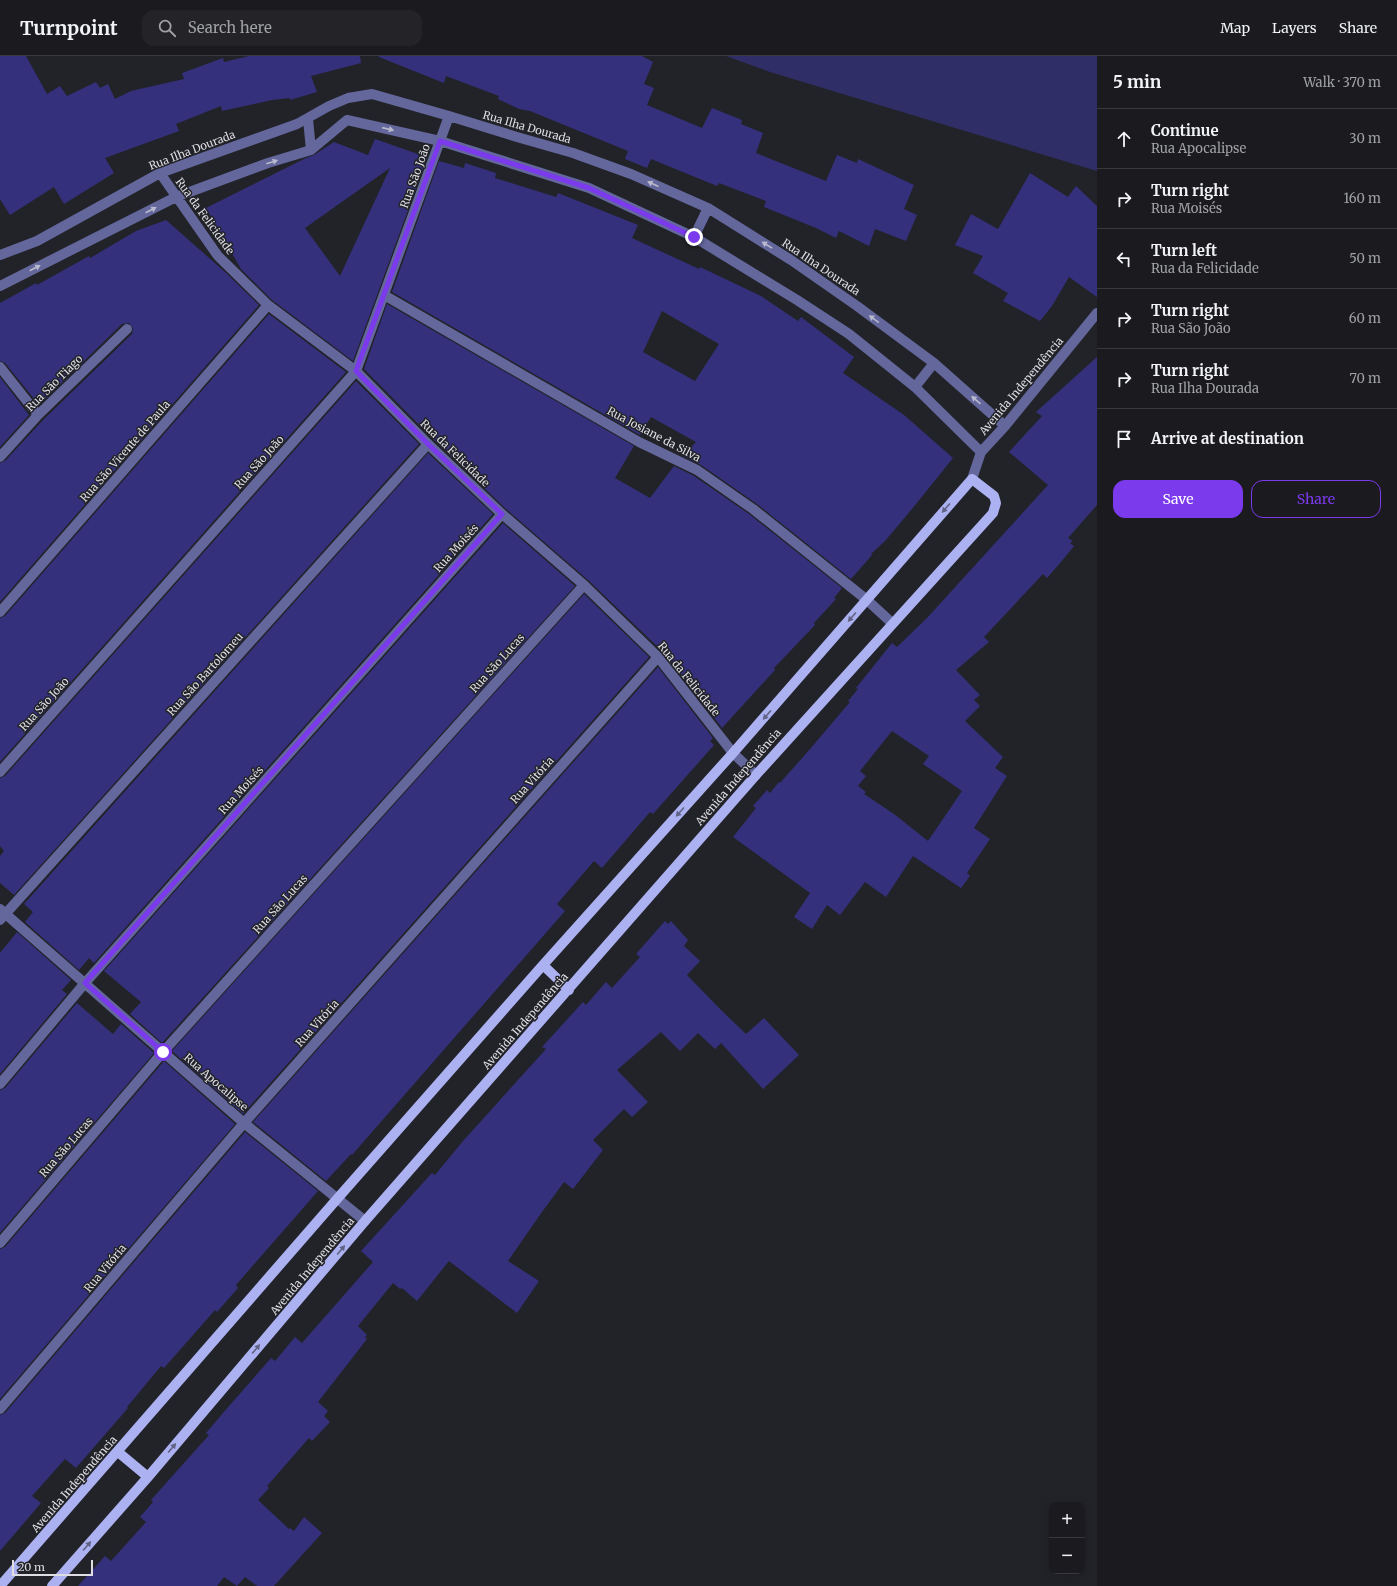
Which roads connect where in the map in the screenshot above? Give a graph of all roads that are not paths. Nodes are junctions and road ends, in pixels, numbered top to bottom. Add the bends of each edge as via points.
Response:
1 (449, 116) junction
2 (308, 119) junction
3 (440, 141) junction
4 (311, 150) junction
5 (160, 173) junction
6 (176, 197) junction
7 (708, 208) junction
8 (694, 237) junction
9 (0, 255) edge
10 (0, 286) edge
11 (384, 295) junction
12 (268, 305) junction
13 (1097, 313) edge
14 (127, 329) dead end
15 (934, 363) junction
16 (0, 367) edge
17 (356, 371) junction
18 (915, 388) junction
19 (38, 415) junction
20 (1005, 426) junction
21 (428, 444) junction
22 (981, 452) junction
23 (0, 457) edge
24 (972, 478) junction
25 (502, 514) junction
26 (584, 585) junction
27 (867, 600) junction
28 (0, 612) edge
29 (892, 623) junction
30 (658, 657) junction
31 (733, 753) junction
32 (0, 772) edge
33 (756, 775) junction
34 (2, 914) edge
35 (543, 965) junction
36 (85, 983) junction
37 (569, 990) junction
38 (163, 1052) junction
39 (0, 1084) edge
40 (244, 1123) junction
41 (337, 1199) junction
42 (365, 1221) junction
43 (0, 1243) edge
44 (0, 1409) edge
45 (118, 1452) junction
46 (148, 1477) junction
47 (0, 1586) edge
48 (52, 1586) edge

1 - 2 street, Rua Ilha Dourada via 372,94 348,98
1 - 3 street, Rua São João
7 -> 1 street, Rua Ilha Dourada via 631,174 573,153
2 - 4 street
2 - 5 street, Rua Ilha Dourada
4 -> 3 street via 347,120
3 - 8 street via 589,188
3 - 11 street, Rua São João
6 -> 4 street
5 - 6 street, Rua da Felicidade
5 - 9 street, Rua Ilha Dourada via 37,241
10 -> 6 street
6 - 12 street, Rua da Felicidade via 218,256
7 - 8 street
15 -> 7 street, Rua Ilha Dourada via 791,260
8 - 18 street via 849,334
11 - 17 street, Rua São João
11 - 27 street, Rua Josiane da Silva via 639,442 697,470 753,509
12 - 17 street, Rua da Felicidade
12 - 28 street, Rua São Vicente de Paula
13 - 20 street, Avenida Independência
14 - 19 street, Rua São Tiago
15 - 18 street
20 -> 15 street, Rua Ilha Dourada
16 - 19 street
17 - 21 street, Rua da Felicidade
17 - 32 street, Rua São João
18 - 22 street
19 - 23 street, Rua São Tiago
20 - 22 street, Avenida Independência
21 - 25 street, Rua da Felicidade
21 - 34 street, Rua São Bartolomeu
22 - 24 street, Avenida Independência
24 -> 27 main road, Avenida Independência
24 - 29 main road, Avenida Independência via 994,496 996,502 993,513
25 - 26 street, Rua da Felicidade
25 - 36 street, Rua Moisés
26 - 30 street, Rua da Felicidade
26 - 38 street, Rua São Lucas
27 - 29 street, Rua Josiane da Silva
27 -> 31 main road, Avenida Independência
29 - 33 main road, Avenida Independência
30 - 31 street, Rua da Felicidade
30 - 40 street, Rua Vitória
31 - 33 street, Rua da Felicidade
31 -> 35 main road, Avenida Independência
33 - 37 main road, Avenida Independência
34 - 36 street, Rua Apocalipse
35 - 37 main road
35 - 41 main road, Avenida Independência
36 - 38 street, Rua Apocalipse
36 - 39 street, Rua Moisés
37 - 42 main road, Avenida Independência
38 - 40 street, Rua Apocalipse
38 - 43 street, Rua São Lucas
40 - 41 street, Rua Apocalipse
40 - 44 street, Rua Vitória
41 - 42 street, Rua Apocalipse
41 - 45 main road, Avenida Independência
46 -> 42 main road, Avenida Independência
45 - 46 main road
45 - 47 main road, Avenida Independência
48 -> 46 main road, Avenida Independência

